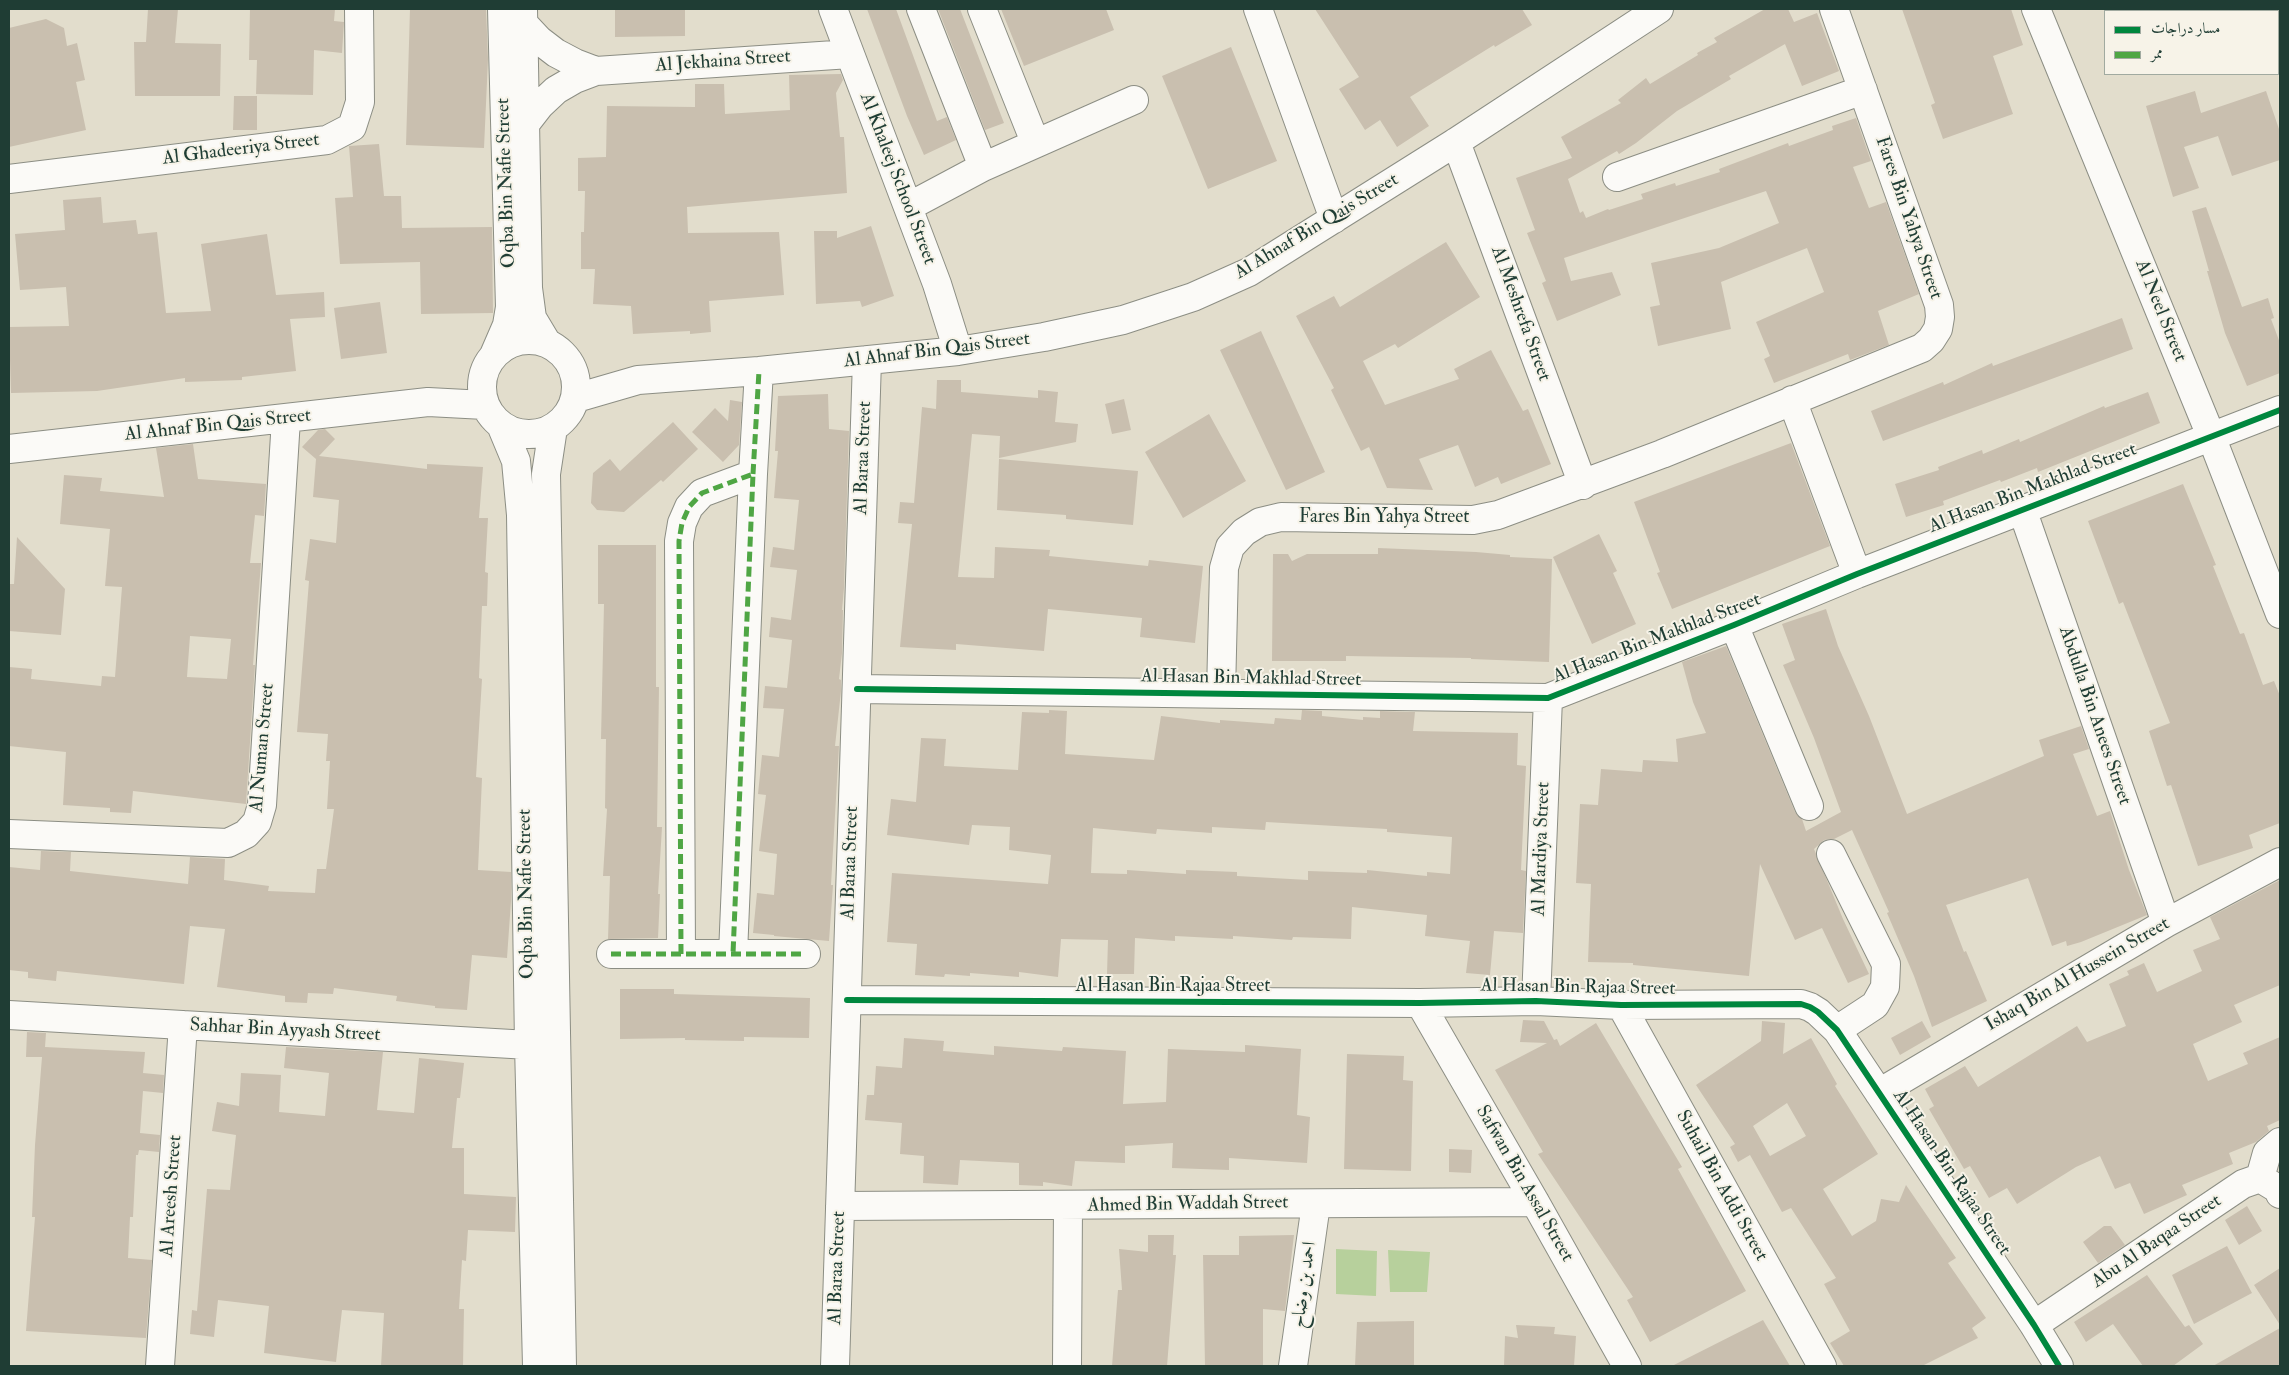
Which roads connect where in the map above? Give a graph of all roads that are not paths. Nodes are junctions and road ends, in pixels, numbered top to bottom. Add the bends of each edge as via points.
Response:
1 (359, 9) edge
2 (502, 9) edge
3 (832, 9) edge
4 (921, 9) edge
5 (982, 9) edge
6 (1258, 9) edge
7 (1834, 9) edge
8 (2036, 9) edge
9 (1642, 13) edge
10 (524, 16) edge
11 (850, 54) junction
12 (596, 70) junction
13 (1863, 90) junction
14 (1134, 100) dead end
15 (526, 122) junction
16 (1035, 142) junction
17 (1456, 142) junction
18 (983, 167) junction
19 (1616, 177) dead end
20 (9, 179) edge
21 (908, 207) junction
22 (1334, 219) junction
23 (547, 343) junction
24 (958, 351) junction
25 (494, 355) junction
26 (867, 360) junction
27 (574, 371) junction
28 (760, 371) junction
29 (638, 380) junction
30 (576, 398) junction
31 (1792, 400) junction
32 (489, 404) junction
33 (2280, 410) edge
34 (286, 419) junction
35 (553, 428) junction
36 (2211, 436) junction
37 (9, 449) edge
38 (753, 474) junction
39 (1583, 485) junction
40 (2022, 510) junction
41 (1857, 574) junction
42 (2280, 614) edge
43 (1734, 625) junction
44 (857, 688) junction
45 (1221, 693) junction
46 (1548, 698) junction
47 (1809, 806) dead end
48 (9, 834) edge
49 (1831, 854) dead end
50 (2280, 862) edge
51 (2166, 923) junction
52 (611, 954) dead end
53 (681, 954) junction
54 (733, 954) junction
55 (806, 954) dead end
56 (847, 1000) junction
57 (1536, 1001) junction
58 (1420, 1003) junction
59 (1621, 1005) junction
60 (9, 1015) edge
61 (183, 1025) junction
62 (1836, 1030) junction
63 (529, 1045) junction
64 (558, 1057) junction
65 (1879, 1093) junction
66 (2280, 1142) edge
67 (2270, 1186) edge
68 (1535, 1202) junction
69 (1316, 1204) junction
70 (840, 1206) junction
71 (1068, 1206) junction
72 (2034, 1325) junction
73 (160, 1366) edge
74 (537, 1366) edge
75 (562, 1366) edge
76 (835, 1366) edge
77 (1067, 1366) edge
78 (1293, 1366) edge
79 (1626, 1366) edge
80 (1822, 1366) edge
81 (2060, 1366) edge

1 - 20 street, Al Ghadeeriya Street via 360,102 352,127 327,140
2 - 25 street, Oqba Bin Nafie Street via 510,307 507,325
3 - 11 street, Al Khaleej School Street
4 - 18 street
5 - 16 street
6 - 22 street
7 - 13 street, Fares Bin Yahya Street
8 - 36 street, Al Neel Street
9 - 17 street, Al Ahnaf Bin Qais Street
10 - 12 street, Al Jekhaina Street via 539,40 556,53 575,64
10 - 15 street, Oqba Bin Nafie Street
11 - 12 street, Al Jekhaina Street
11 - 21 street, Al Khaleej School Street
12 - 15 street, Al Jekhaina Street via 556,90
13 - 19 street
13 - 31 street, Fares Bin Yahya Street via 1939,305 1938,329 1922,348
14 - 16 street
15 - 23 street, Oqba Bin Nafie Street via 528,288 532,318
16 - 18 street
17 - 22 street, Al Ahnaf Bin Qais Street
17 - 39 street, Al Meshrefa Street
18 - 21 street
21 - 24 street, Al Khaleej School Street
22 - 24 street, Al Ahnaf Bin Qais Street via 1249,272 1193,296 1123,320
23 - 25 street via 528,339 510,344
23 - 27 street via 563,354
24 - 26 street, Al Ahnaf Bin Qais Street
25 - 32 street via 486,367
26 - 28 street, Al Ahnaf Bin Qais Street
26 - 44 street, Al Baraa Street
27 - 29 street, Al Ahnaf Bin Qais Street
27 - 30 street
28 - 29 street, Al Ahnaf Bin Qais Street
28 - 38 street
29 - 30 street, Al Ahnaf Bin Qais Street
30 - 35 street via 564,420
31 - 39 street, Fares Bin Yahya Street
31 - 41 street
32 - 34 street, Al Ahnaf Bin Qais Street via 428,402
32 - 35 street via 517,433 536,435
32 - 63 street, Oqba Bin Nafie Street via 516,461 521,515
33 - 36 street, Al Hasan Bin Makhlad Street
34 - 37 street, Al Ahnaf Bin Qais Street
34 - 48 street, Al Numan Street via 262,805 256,822 246,834 228,843
35 - 64 street, Oqba Bin Nafie Street via 546,474
36 - 40 street, Al Hasan Bin Makhlad Street
36 - 42 street, Al Neel Street
38 - 53 street via 702,493 689,507 681,532
38 - 54 street
39 - 45 street, Fares Bin Yahya Street via 1498,515 1473,520 1281,517 1260,522 1244,532 1230,547 1224,568
40 - 41 street, Al Hasan Bin Makhlad Street
40 - 51 street, Abdulla Bin Anees Street
41 - 43 street, Al Hasan Bin Makhlad Street
43 - 46 street, Al Hasan Bin Makhlad Street
43 - 47 street
44 - 45 street, Al Hasan Bin Makhlad Street
44 - 56 street, Al Baraa Street
45 - 46 street, Al Hasan Bin Makhlad Street
46 - 57 street, Al Mardiya Street
49 - 62 street via 1886,964 1885,987 1875,1004
50 - 51 street, Ishaq Bin Al Hussein Street
51 - 65 street, Ishaq Bin Al Hussein Street
52 - 53 street
53 - 54 street
54 - 55 street
56 - 58 street, Al Hasan Bin Rajaa Street
56 - 70 street, Al Baraa Street
57 - 58 street, Al Hasan Bin Rajaa Street
57 - 59 street, Al Hasan Bin Rajaa Street
58 - 68 street, Safwan Bin Assal Street
59 - 62 street, Al Hasan Bin Rajaa Street via 1801,1004 1818,1012
59 - 80 street, Suhail Bin Addi Street
60 - 61 street, Sahhar Bin Ayyash Street
61 - 63 street, Sahhar Bin Ayyash Street
61 - 73 street, Al Areesh Street
62 - 65 street, Al Hasan Bin Rajaa Street
63 - 64 street, Sahhar Bin Ayyash Street via 545,1048
63 - 74 street, Oqba Bin Nafie Street
64 - 75 street, Oqba Bin Nafie Street
65 - 72 street, Al Hasan Bin Rajaa Street
66 - 67 street via 2267,1153
67 - 72 street, Abu Al Baqaa Street via 2243,1184
68 - 69 street, Ahmed Bin Waddah Street
68 - 79 street, Safwan Bin Assal Street
69 - 71 street, Ahmed Bin Waddah Street
69 - 78 street, احمد بن وضاح
70 - 71 street, Ahmed Bin Waddah Street
70 - 76 street, Al Baraa Street
71 - 77 street
72 - 81 street, Al Hasan Bin Rajaa Street

